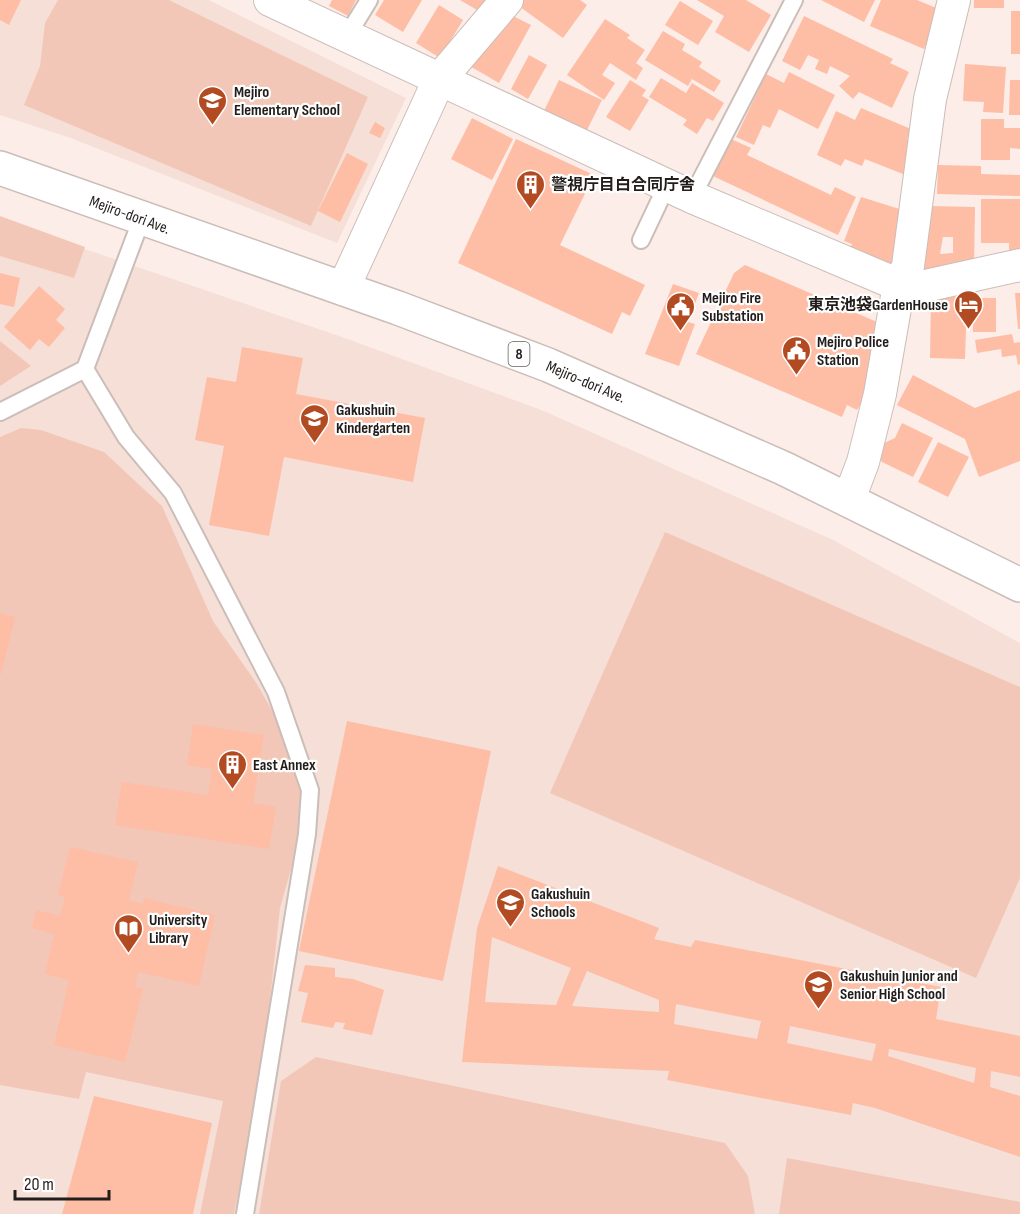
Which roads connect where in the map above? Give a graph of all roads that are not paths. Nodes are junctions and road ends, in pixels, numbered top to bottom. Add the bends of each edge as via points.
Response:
1 (270, 0) edge
2 (369, 0) edge
3 (507, 0) edge
4 (794, 0) edge
5 (954, 0) edge
6 (347, 36) junction
7 (440, 80) junction
8 (0, 168) edge
9 (680, 191) junction
10 (142, 218) junction
11 (641, 240) dead end
12 (1020, 265) edge
13 (899, 285) junction
14 (343, 289) junction
15 (85, 369) junction
16 (0, 412) edge
17 (849, 499) junction
18 (1020, 585) edge
19 (245, 1214) edge

1 - 6 street
2 - 6 lane
3 - 7 street
4 - 9 lane
5 - 13 street via 930,99 908,266
6 - 7 street
7 - 9 street
7 - 14 street
8 - 10 main road, Mejiro-dori Ave. / 8
9 - 11 lane
9 - 13 street
10 - 14 main road, Mejiro-dori Ave. / 8
10 - 15 lane
12 - 13 street via 925,286
13 - 17 street via 880,394
14 - 17 main road, Mejiro-dori Ave. / 8 via 548,364
15 - 16 lane
15 - 19 lane via 126,437 173,493 276,692 310,790 307,834
17 - 18 main road, Mejiro-dori Ave. / 8

